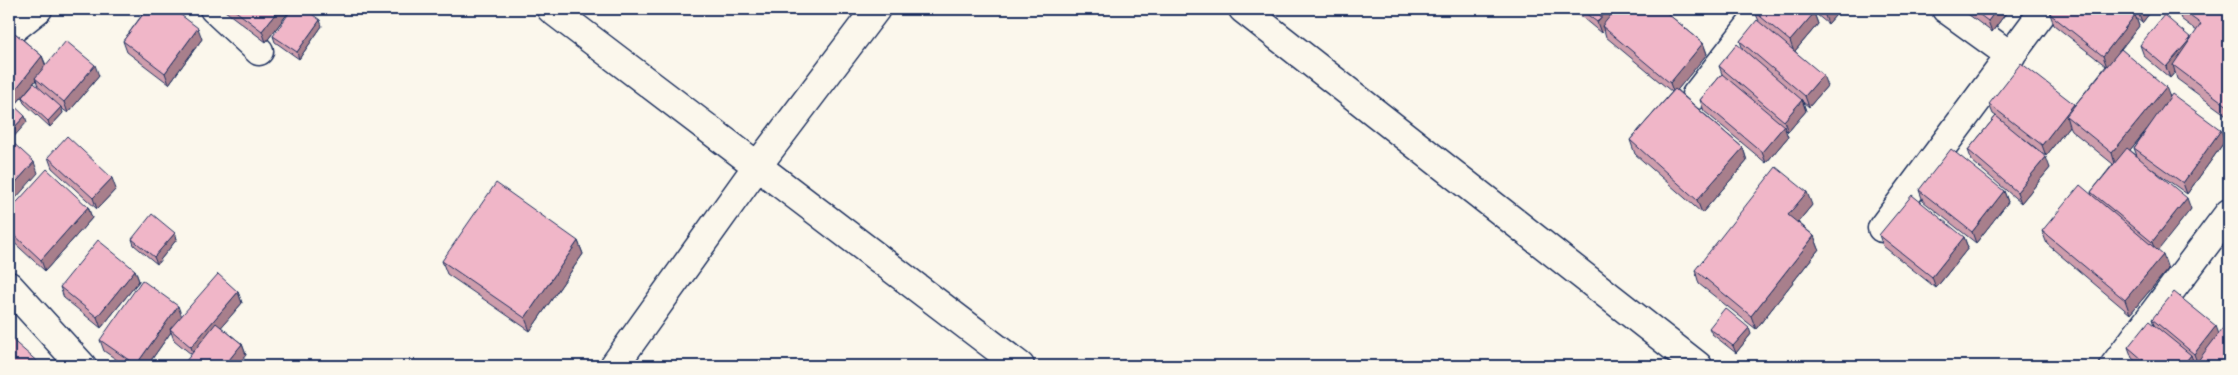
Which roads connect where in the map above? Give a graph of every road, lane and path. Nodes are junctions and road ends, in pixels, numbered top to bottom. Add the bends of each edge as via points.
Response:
1 (38, 9) edge
2 (214, 9) edge
3 (551, 9) edge
4 (876, 9) edge
5 (1243, 9) edge
6 (1763, 9) edge
7 (1946, 9) edge
8 (2045, 9) edge
9 (9, 32) edge
10 (259, 51) dead end
11 (2011, 56) junction
12 (1696, 96) dead end
13 (758, 165) junction
14 (2229, 212) edge
15 (1882, 228) edge
16 (9, 286) edge
17 (82, 366) edge
18 (614, 366) edge
19 (1020, 366) edge
20 (1698, 366) edge
21 (2114, 366) edge

1 - 9 street
2 - 10 street
3 - 13 street
4 - 13 street
5 - 20 street
6 - 12 street
7 - 11 street
8 - 11 street
11 - 15 street
13 - 18 street
13 - 19 street
14 - 21 street
16 - 17 street

